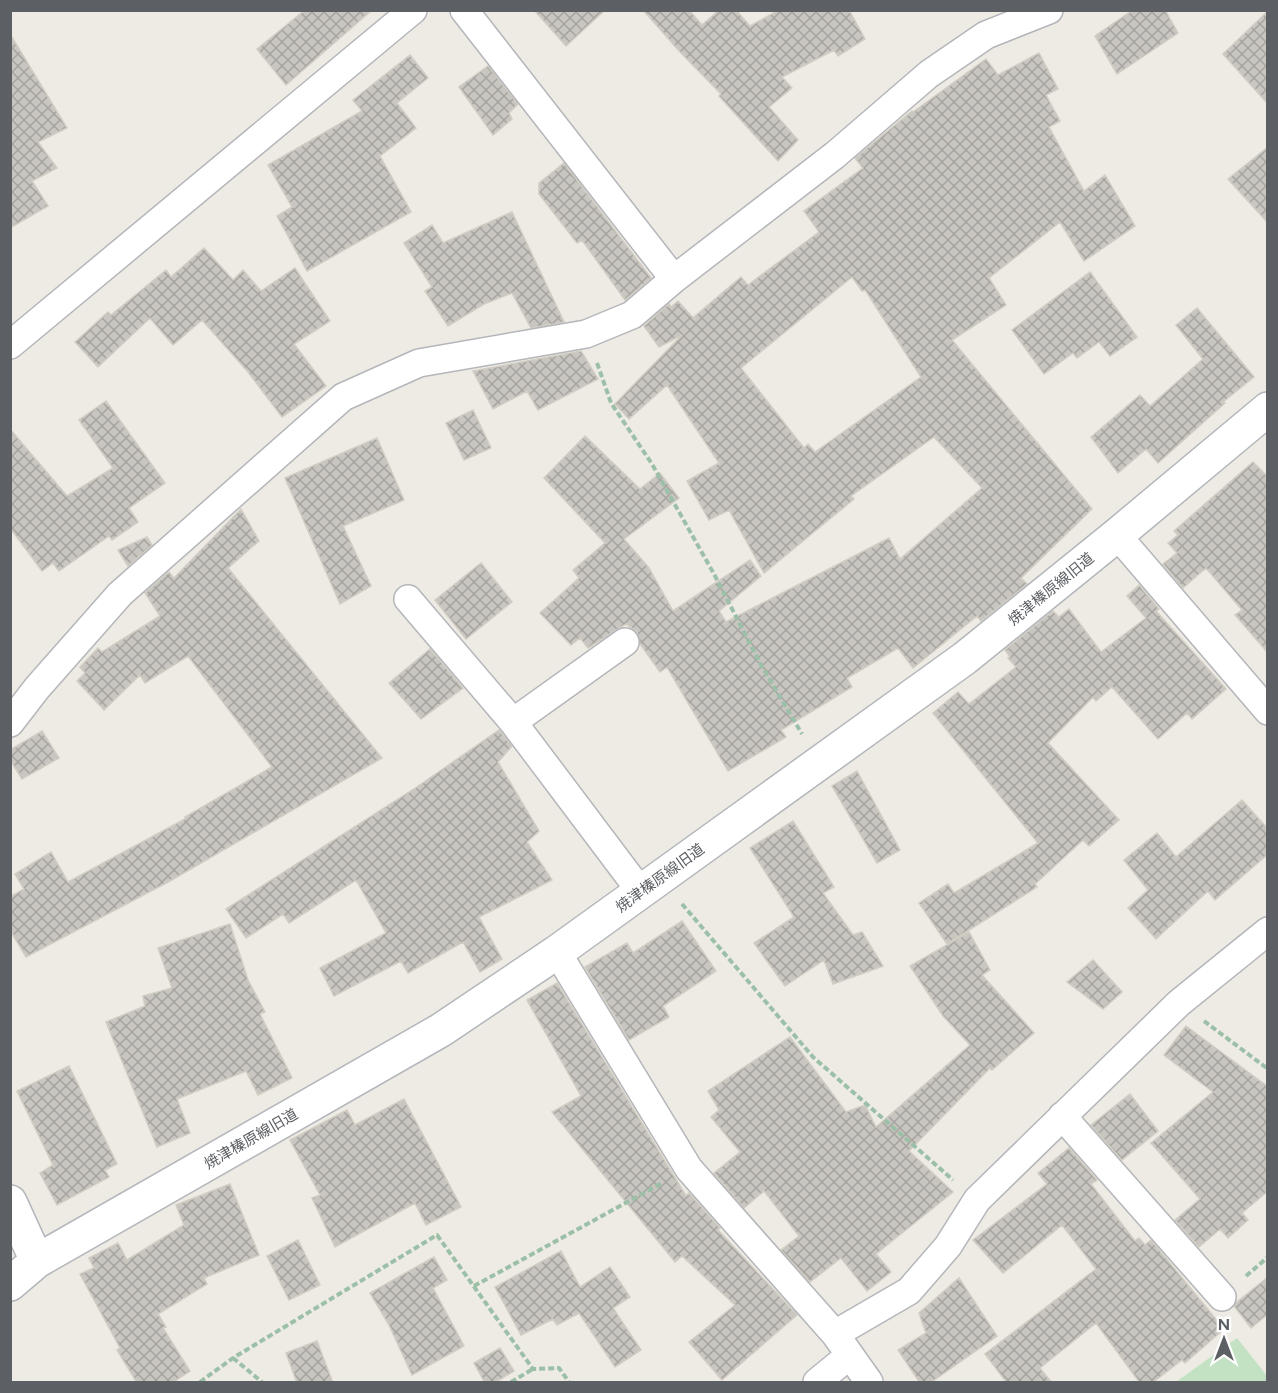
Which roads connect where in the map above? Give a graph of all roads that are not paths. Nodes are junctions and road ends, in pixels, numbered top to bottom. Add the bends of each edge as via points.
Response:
1 (412, 10) edge
2 (464, 10) edge
3 (1049, 10) edge
4 (674, 279) junction
5 (10, 345) edge
6 (1268, 409) edge
7 (1117, 535) junction
8 (408, 599) dead end
9 (625, 642) dead end
10 (1268, 711) edge
11 (513, 722) junction
12 (10, 723) edge
13 (650, 885) junction
14 (1268, 931) edge
15 (558, 951) junction
16 (1062, 1116) junction
17 (10, 1202) edge
18 (37, 1261) junction
19 (10, 1284) edge
20 (1222, 1297) dead end
21 (843, 1345) junction
22 (817, 1383) edge
23 (868, 1383) edge

1 - 5 street
2 - 4 street
3 - 4 street via 986,35 928,74 835,155
4 - 12 street via 632,315 586,334 419,363 343,397 120,594
6 - 7 street, 焼津榛原線旧道
7 - 10 street
7 - 13 street, 焼津榛原線旧道 via 965,658
8 - 11 street
9 - 11 street
11 - 13 street
13 - 15 street, 焼津榛原線旧道
14 - 16 street via 1179,1003
15 - 18 street, 焼津榛原線旧道 via 441,1030
15 - 21 street via 689,1168
16 - 20 street
16 - 21 street via 976,1200 948,1246 909,1291
17 - 18 street
18 - 19 street, 焼津榛原線旧道
21 - 22 street
21 - 23 street

